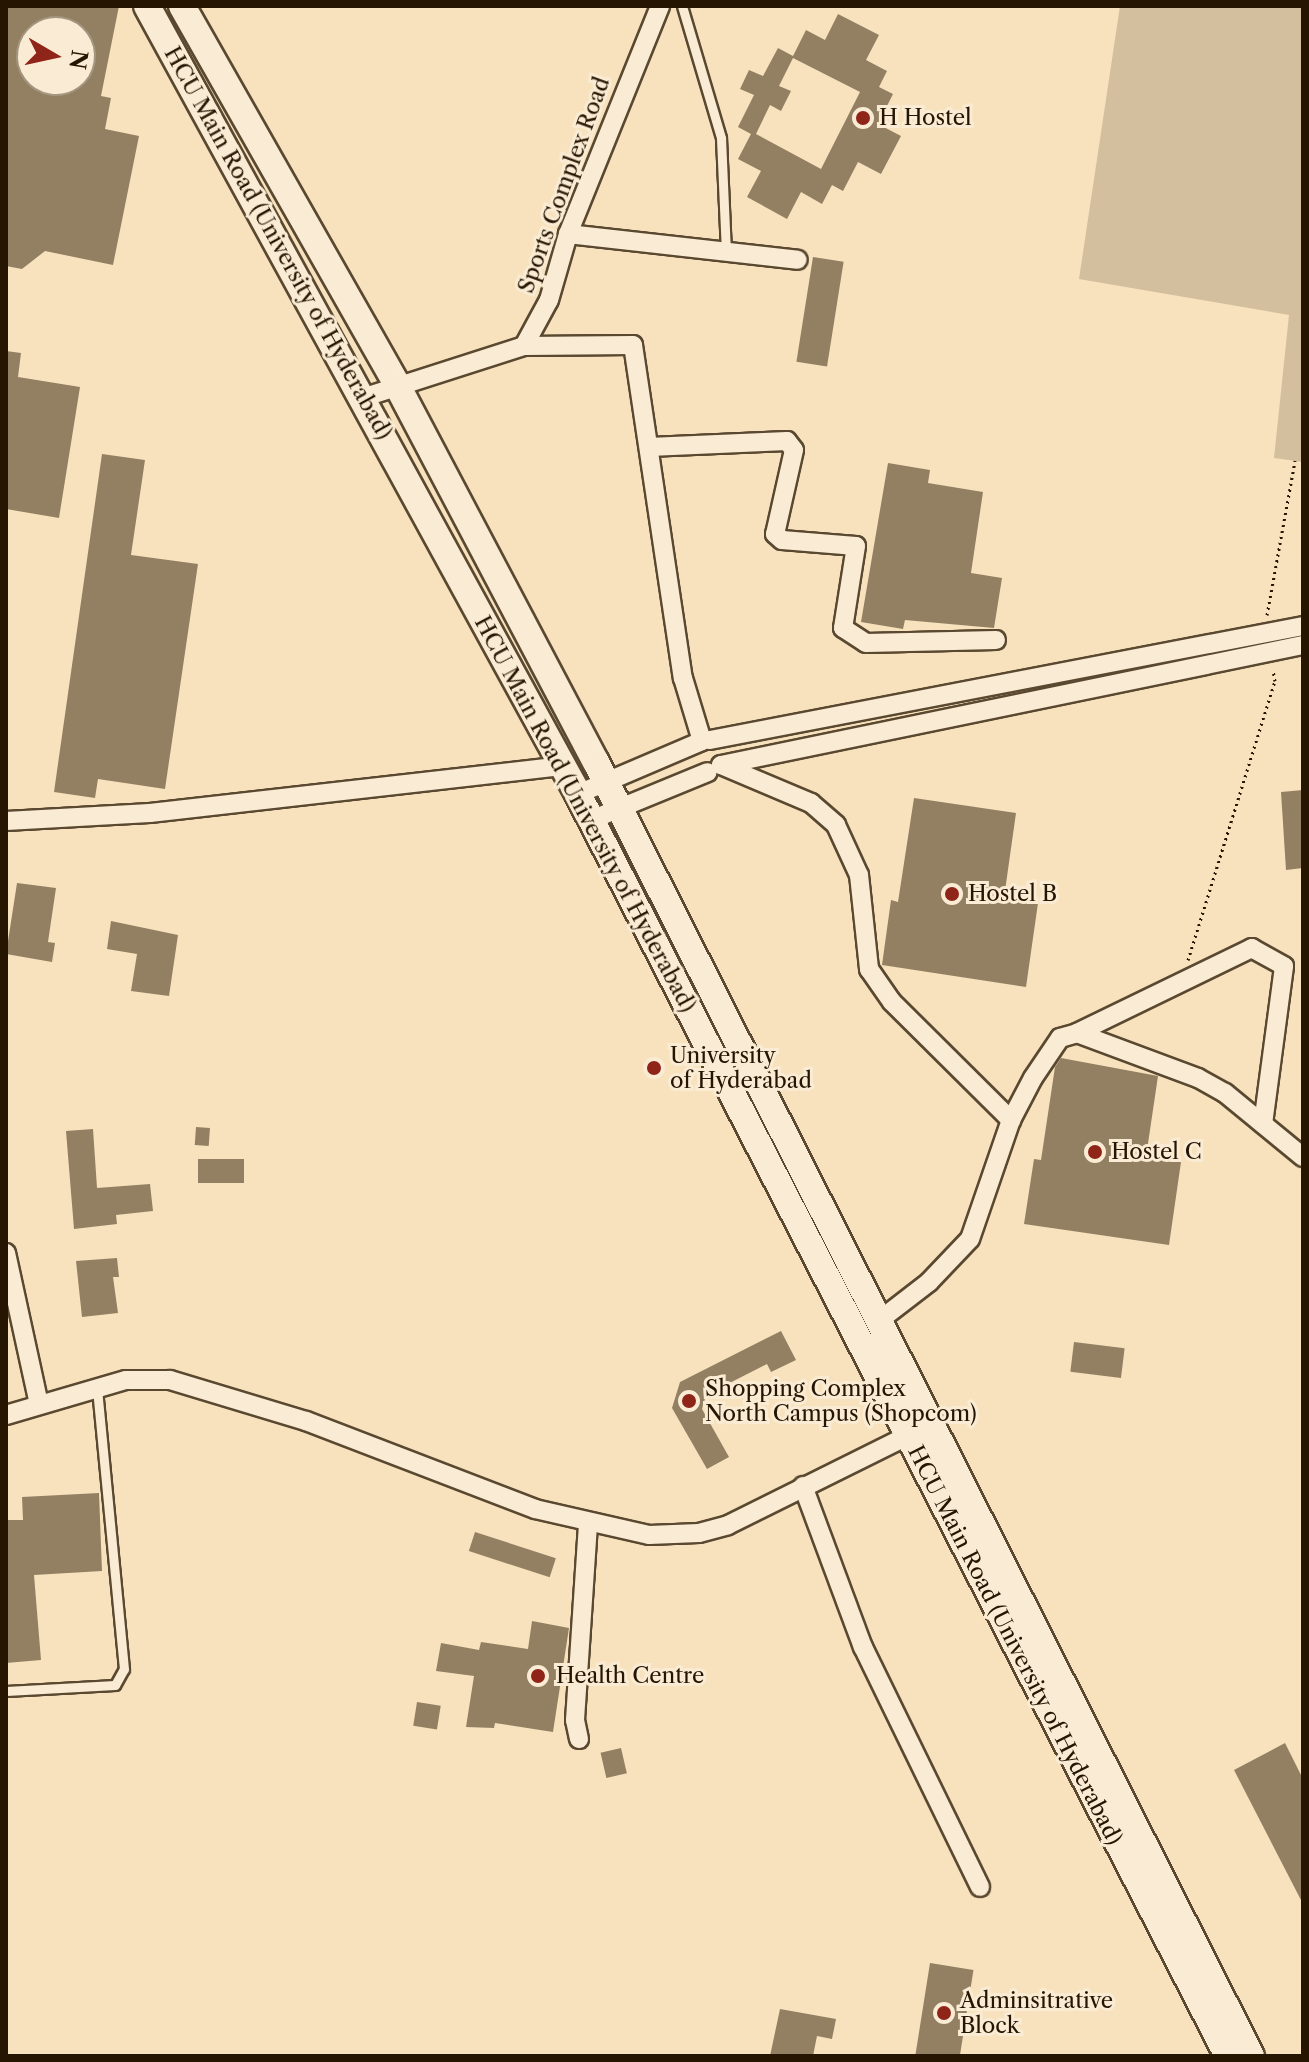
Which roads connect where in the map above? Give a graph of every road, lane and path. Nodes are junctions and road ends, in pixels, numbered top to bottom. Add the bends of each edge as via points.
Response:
1 (147, 6) edge
2 (182, 6) edge
3 (660, 6) edge
4 (682, 6) edge
5 (568, 234) junction
6 (726, 254) junction
7 (798, 260) dead end
8 (524, 346) junction
9 (397, 385) junction
10 (365, 397) junction
11 (649, 447) junction
12 (1295, 461) dead end
13 (1303, 626) edge
14 (996, 640) dead end
15 (1267, 644) junction
16 (1303, 645) edge
17 (704, 741) junction
18 (561, 766) junction
19 (715, 768) junction
20 (604, 780) junction
21 (578, 794) junction
22 (617, 806) junction
23 (591, 820) junction
24 (6, 821) edge
25 (1179, 982) junction
26 (1077, 1033) junction
27 (1011, 1120) junction
28 (1263, 1124) junction
29 (1303, 1157) edge
30 (6, 1253) edge
31 (876, 1323) junction
32 (97, 1387) junction
33 (39, 1404) junction
34 (6, 1415) edge
35 (930, 1424) junction
36 (906, 1437) junction
37 (803, 1486) junction
38 (588, 1524) junction
39 (6, 1691) edge
40 (579, 1739) dead end
41 (980, 1887) dead end
42 (1228, 2056) edge
43 (1251, 2056) edge

1 - 10 street, HCU Main Road (University of Hyderabad) via 269,234
2 - 9 street, HCU Main Road (University of Hyderabad)
3 - 5 street, Sports Complex Road
4 - 6 lane via 721,138
5 - 6 street
5 - 8 street, Sports Complex Road via 549,300
6 - 7 street
8 - 9 street
8 - 11 street via 633,345
9 - 10 street
9 - 20 street, HCU Main Road (University of Hyderabad)
10 - 18 street, HCU Main Road (University of Hyderabad)
11 - 14 street via 787,441 794,450 775,534 782,540 856,546 843,628 866,643
11 - 17 street via 683,678
12 - 15 path
13 - 15 street
15 - 16 street
15 - 17 street
15 - 19 street
15 - 25 path via 1275,681
17 - 19 street via 723,749
17 - 19 street via 693,760
17 - 20 street
18 - 21 street, HCU Main Road (University of Hyderabad)
18 - 24 street via 150,813
19 - 22 street
19 - 27 street via 811,803 836,825 859,875 869,969 892,1002
20 - 21 street
20 - 22 street, HCU Main Road (University of Hyderabad)
21 - 23 street, HCU Main Road (University of Hyderabad)
22 - 23 street
22 - 31 street, HCU Main Road (University of Hyderabad)
23 - 36 street, HCU Main Road (University of Hyderabad)
25 - 26 street
25 - 28 street via 1252,948 1284,966
26 - 27 street via 1060,1038
26 - 28 street via 1198,1078
27 - 31 street via 970,1239 929,1282
28 - 29 street
30 - 33 street
31 - 35 street, HCU Main Road (University of Hyderabad)
32 - 33 street
32 - 38 street via 170,1380 306,1421 468,1486
32 - 39 lane via 124,1669 115,1685
33 - 34 street
35 - 36 street
35 - 43 street, HCU Main Road (University of Hyderabad)
36 - 37 street
36 - 42 street, HCU Main Road (University of Hyderabad)
37 - 38 street via 728,1525 699,1533 649,1535
37 - 41 street via 863,1647
38 - 40 street via 575,1720

